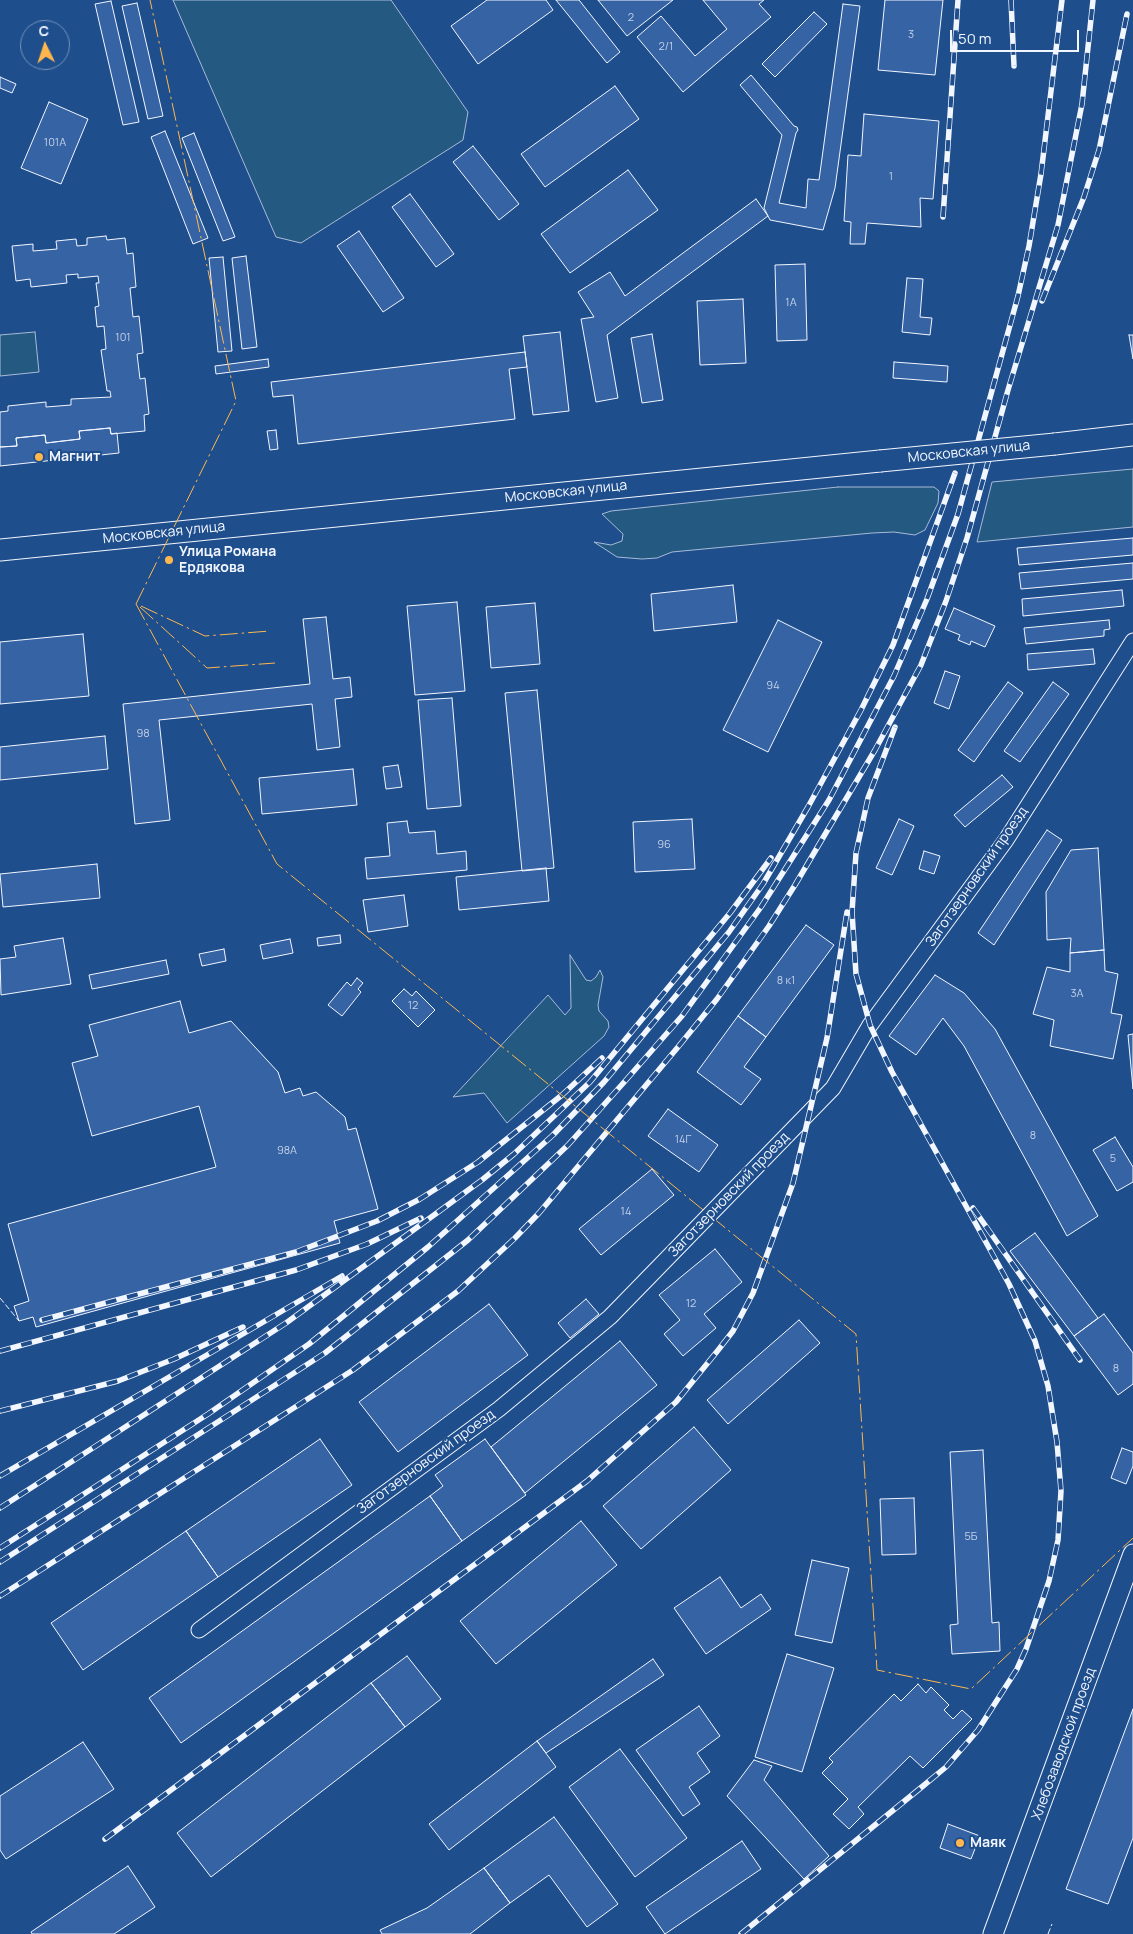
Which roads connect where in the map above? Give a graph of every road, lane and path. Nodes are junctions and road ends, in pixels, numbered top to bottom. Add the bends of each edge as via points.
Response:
1 (1133, 435) edge
2 (0, 550) edge
3 (1133, 641) edge
4 (1133, 1554) edge
5 (199, 1630) dead end
6 (993, 1934) edge

1 - 2 main road, Московская улица, bridge
3 - 5 street, Заготзерновский проезд via 1006,840 870,1025 834,1088 610,1317 499,1409
4 - 6 street, Хлебозаводской проезд

